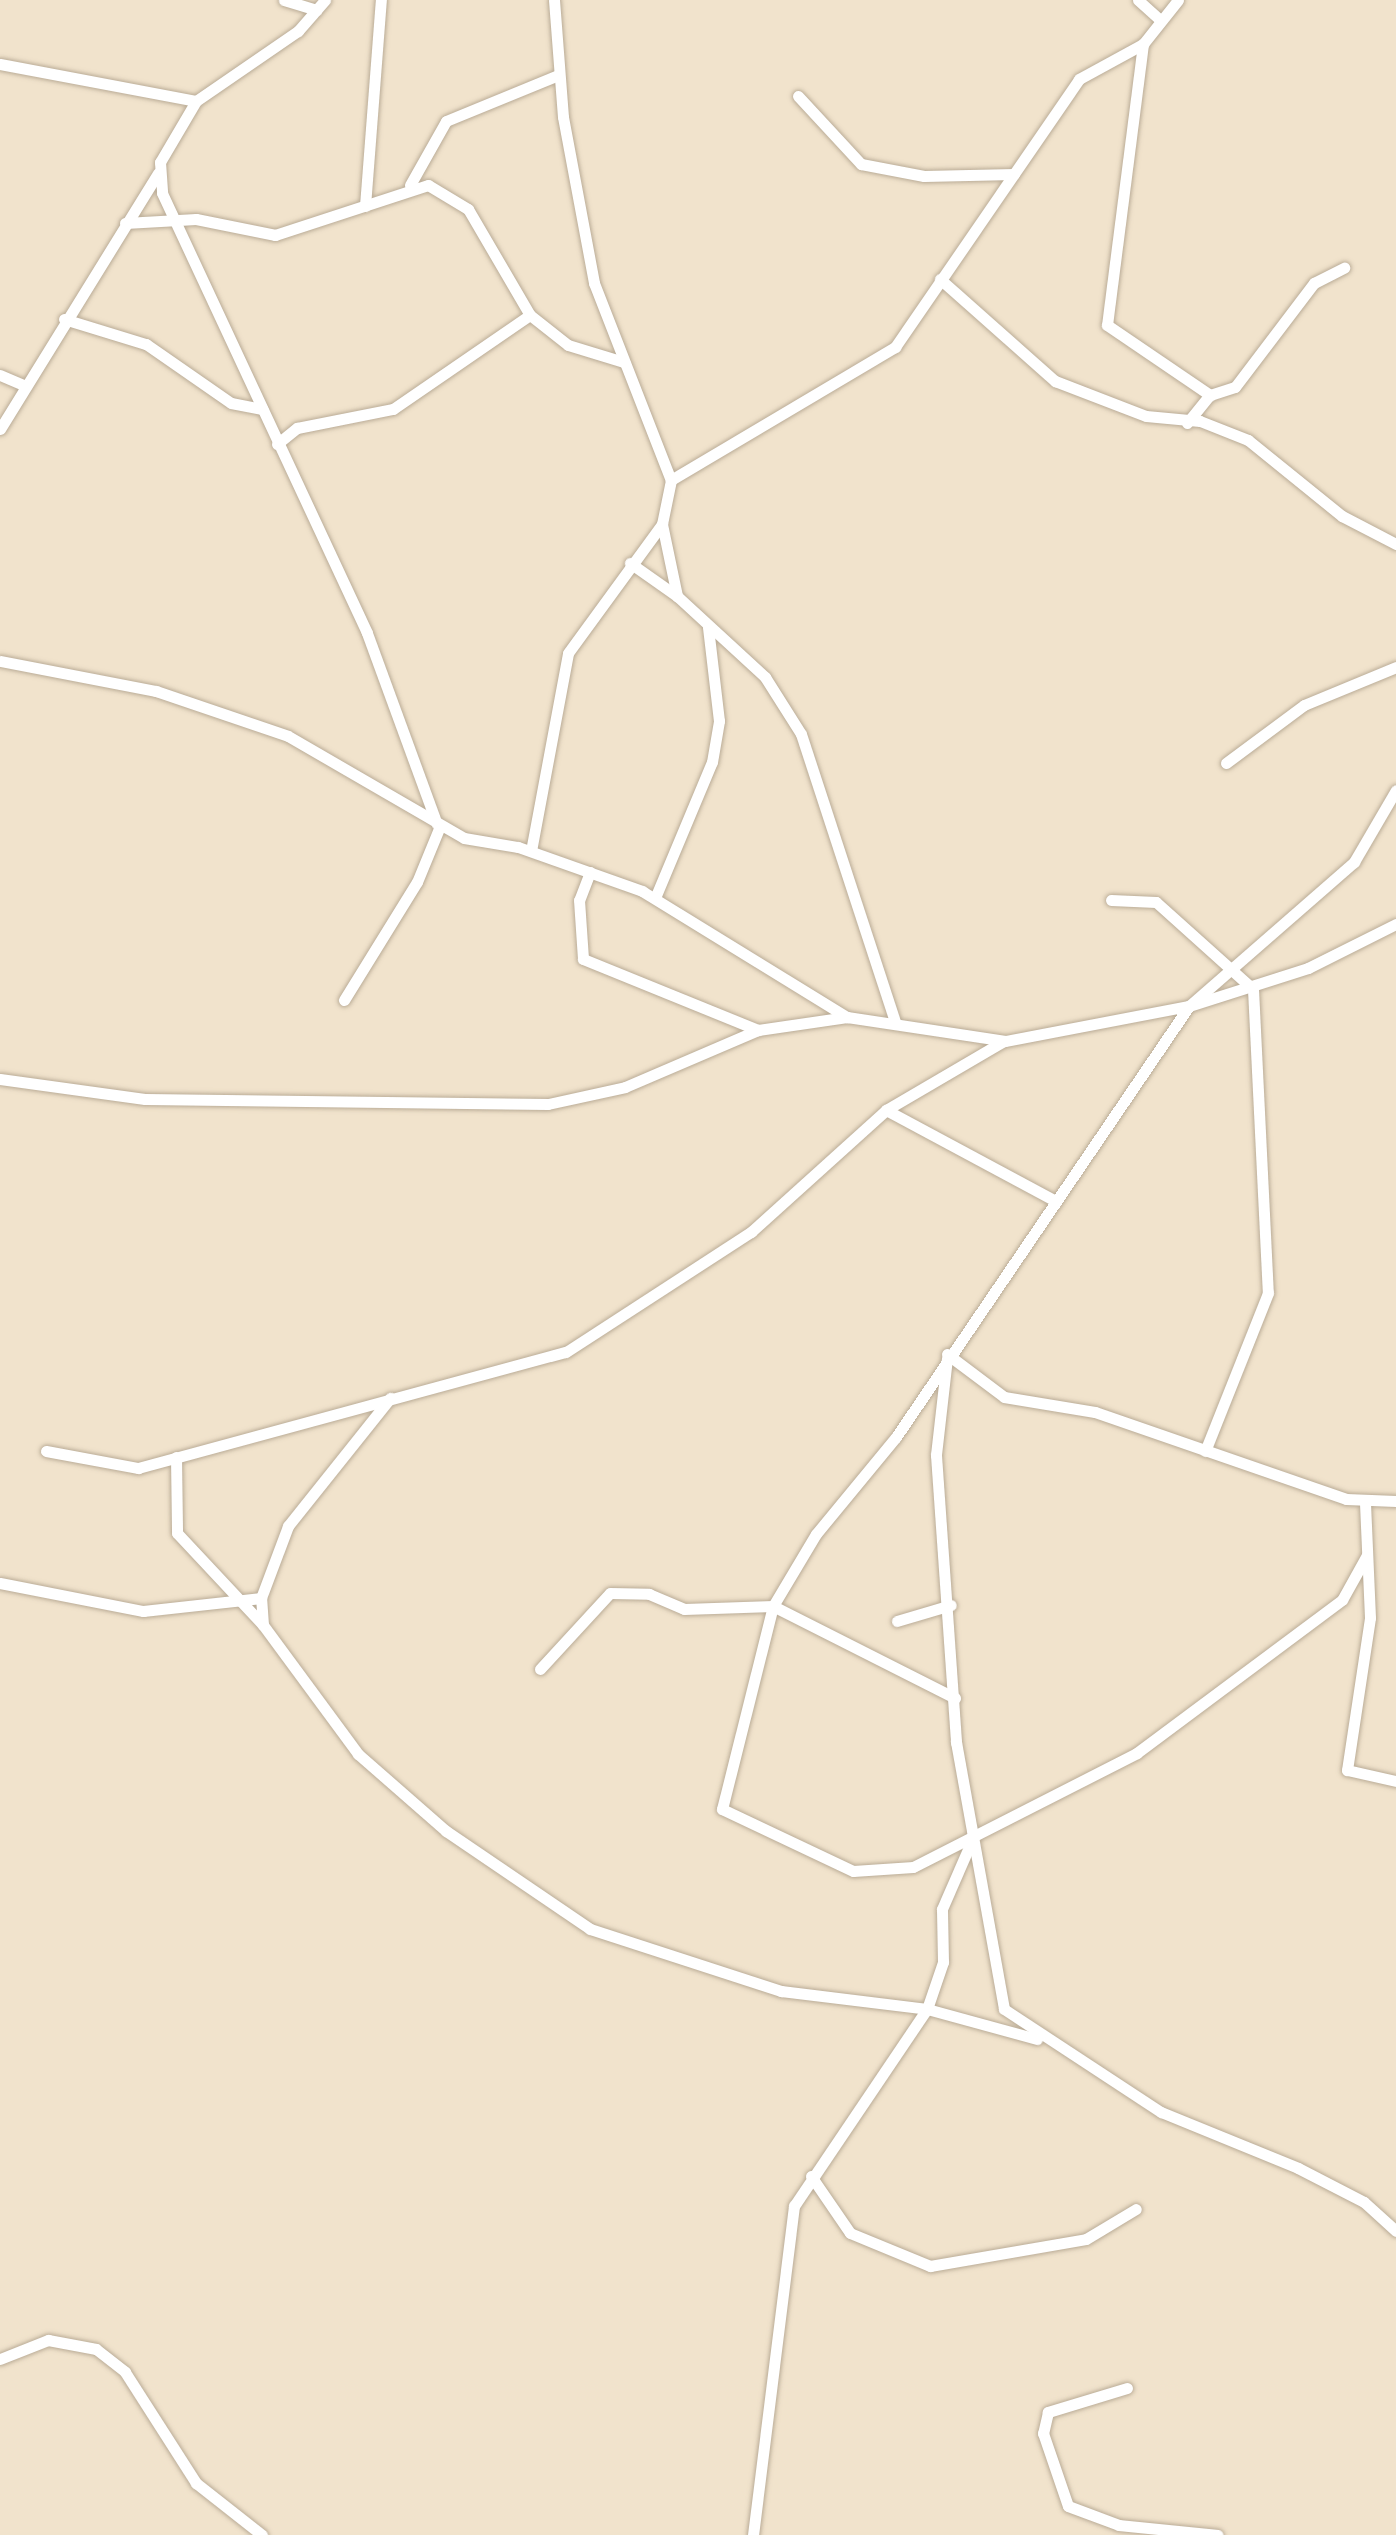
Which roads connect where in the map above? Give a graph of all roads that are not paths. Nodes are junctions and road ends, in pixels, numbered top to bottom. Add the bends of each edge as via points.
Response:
1 (284, 0) edge
2 (381, 0) edge
3 (554, 0) edge
4 (1138, 0) edge
5 (1178, 0) edge
6 (321, 5) edge
7 (1159, 20) junction
8 (1142, 44) junction
9 (0, 64) edge
10 (558, 75) junction
11 (798, 96) dead end
12 (196, 101) junction
13 (158, 172) junction
14 (1014, 174) junction
15 (410, 185) junction
16 (365, 206) junction
17 (173, 220) junction
18 (125, 223) junction
19 (1344, 268) dead end
20 (940, 279) junction
21 (530, 315) junction
22 (64, 320) junction
23 (624, 362) junction
24 (0, 375) edge
25 (26, 386) junction
26 (1210, 395) junction
27 (262, 409) junction
28 (1186, 424) junction
29 (0, 429) edge
30 (277, 444) junction
31 (672, 480) junction
32 (662, 524) junction
33 (1396, 544) edge
34 (630, 563) junction
35 (677, 596) junction
36 (708, 627) junction
37 (0, 661) edge
38 (1396, 667) edge
39 (1226, 762) dead end
40 (1396, 790) edge
41 (438, 825) junction
42 (531, 851) junction
43 (590, 872) junction
44 (655, 898) junction
45 (1111, 900) dead end
46 (1396, 924) edge
47 (1229, 971) junction
48 (1253, 989) junction
49 (344, 1000) dead end
50 (1189, 1006) junction
51 (847, 1017) junction
52 (895, 1022) junction
53 (758, 1030) junction
54 (1004, 1041) junction
55 (0, 1079) edge
56 (886, 1110) junction
57 (1056, 1201) junction
58 (948, 1354) junction
59 (390, 1398) junction
60 (1205, 1450) junction
61 (46, 1451) dead end
62 (176, 1457) junction
63 (1396, 1501) edge
64 (1365, 1504) junction
65 (1367, 1556) junction
66 (0, 1583) edge
67 (261, 1598) junction
68 (243, 1604) junction
69 (951, 1605) junction
70 (772, 1606) junction
71 (897, 1621) dead end
72 (263, 1625) junction
73 (540, 1670) dead end
74 (955, 1698) junction
75 (1396, 1781) edge
76 (972, 1840) junction
77 (927, 2009) junction
78 (1051, 2042) junction
79 (811, 2176) junction
80 (1136, 2209) dead end
81 (1396, 2231) edge
82 (0, 2359) edge
83 (1127, 2388) dead end
84 (262, 2535) edge
85 (753, 2535) edge
86 (1217, 2535) edge

1 - 6 street
2 - 16 street
3 - 10 street
4 - 7 street
5 - 7 street
6 - 12 street
7 - 8 street
8 - 14 street via 1090,66
8 - 26 street via 1107,325
9 - 12 street
10 - 15 street via 446,121
10 - 23 street via 594,284
11 - 14 street via 861,164 924,176
12 - 13 street
13 - 17 street
13 - 18 street
14 - 20 street
15 - 16 street
15 - 21 street via 461,201
16 - 17 street via 275,235
17 - 18 street
17 - 27 street
18 - 22 street
19 - 26 street via 1310,288 1235,387
20 - 28 street via 1055,381
20 - 31 street via 878,363 701,455
21 - 23 street via 568,345
21 - 30 street via 393,410 298,428
22 - 25 street
22 - 27 street via 146,344 230,403
23 - 31 street
24 - 25 street
25 - 29 street
26 - 28 street
27 - 30 street
28 - 33 street via 1248,440 1342,516
30 - 41 street via 380,664
31 - 32 street
32 - 34 street
32 - 35 street
34 - 35 street
34 - 42 street via 568,653
35 - 36 street
36 - 44 street via 715,749
36 - 52 street via 790,712
37 - 41 street via 255,723
38 - 39 street via 1304,705
40 - 47 street via 1354,862
41 - 42 street
41 - 49 street
42 - 43 street
43 - 44 street
43 - 53 street via 579,900 583,958
44 - 51 street
45 - 47 street via 1149,898
46 - 48 street
47 - 48 street
47 - 50 street
48 - 50 street
48 - 60 street via 1268,1293
50 - 54 street
50 - 57 street
51 - 52 street
51 - 53 street
52 - 54 street
53 - 55 street via 625,1086 548,1104 145,1099
54 - 56 street
56 - 57 street
56 - 59 street via 751,1232 566,1352
57 - 58 street
58 - 60 street via 1004,1397 1082,1408
58 - 69 street via 936,1455
58 - 70 street
59 - 62 street
59 - 67 street via 288,1526
60 - 64 street
61 - 62 street via 125,1468
62 - 68 street via 178,1532
63 - 64 street
64 - 65 street
65 - 75 street via 1370,1618 1346,1770
65 - 76 street via 1342,1600 1138,1753
66 - 68 street via 143,1611
67 - 68 street
67 - 72 street
68 - 72 street
69 - 71 street
69 - 74 street
70 - 73 street via 684,1609 650,1594 610,1593
70 - 74 street
70 - 76 street via 722,1793 731,1821 866,1872 913,1867
72 - 77 street via 381,1776 590,1929 781,1991
74 - 76 street
76 - 77 street via 942,1909 942,1962
76 - 78 street via 995,1988 1004,2009
77 - 78 street
77 - 79 street
78 - 81 street via 1186,2126 1364,2202
79 - 80 street via 850,2234 930,2266 1086,2239
79 - 85 street via 794,2206
82 - 84 street via 48,2340 96,2350 125,2372 196,2483
83 - 86 street via 1048,2412 1043,2432 1068,2506 1119,2525

